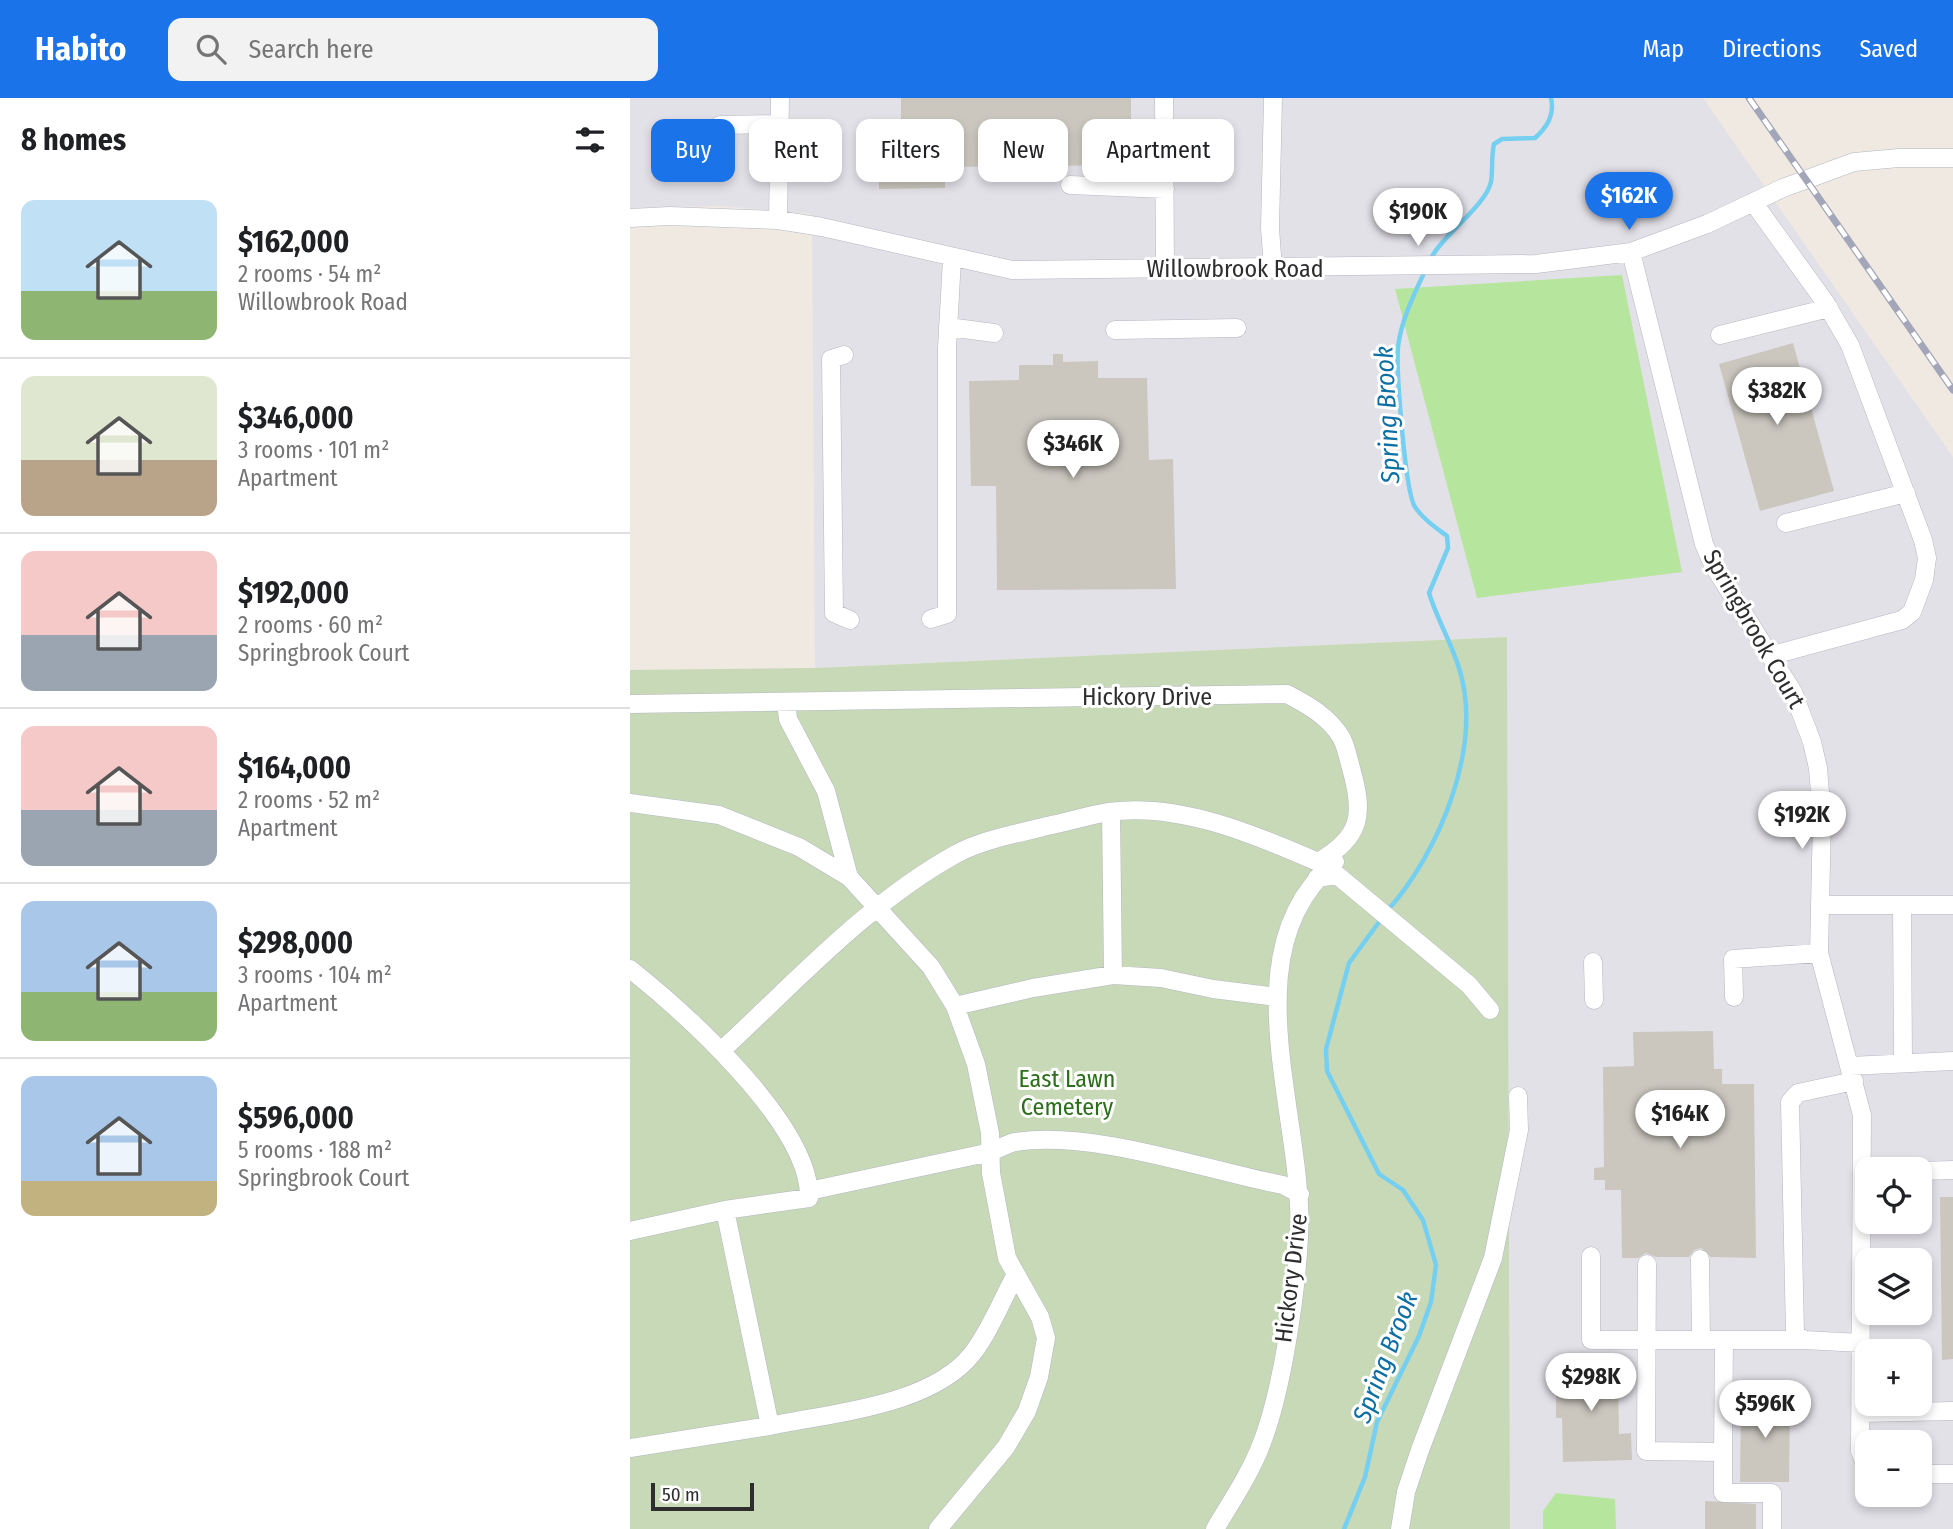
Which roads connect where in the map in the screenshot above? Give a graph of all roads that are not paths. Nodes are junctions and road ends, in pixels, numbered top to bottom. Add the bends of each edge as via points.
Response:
1 (780, 98) edge
2 (1164, 98) edge
3 (1273, 98) edge
4 (780, 119) edge
5 (1953, 158) edge
6 (779, 182) edge
7 (1070, 185) dead end
8 (1165, 189) junction
9 (1753, 202) junction
10 (630, 218) edge
11 (778, 220) junction
12 (1631, 252) junction
13 (952, 259) junction
14 (1273, 269) junction
15 (1165, 270) junction
16 (1829, 308) junction
17 (948, 327) junction
18 (1237, 328) dead end
19 (1115, 330) dead end
20 (993, 333) dead end
21 (1720, 335) dead end
22 (844, 355) dead end
23 (1906, 493) junction
24 (1786, 523) dead end
25 (931, 619) dead end
26 (850, 620) dead end
27 (1773, 655) junction
28 (789, 702) junction
29 (630, 704) edge
30 (631, 807) edge
31 (1111, 812) junction
32 (1324, 867) junction
33 (849, 877) junction
34 (1821, 905) junction
35 (1902, 905) junction
36 (1953, 905) edge
37 (878, 908) junction
38 (1819, 953) junction
39 (1593, 962) dead end
40 (630, 969) edge
41 (1113, 975) junction
42 (1278, 997) junction
43 (1734, 997) dead end
44 (1594, 1000) dead end
45 (955, 1006) junction
46 (1490, 1010) dead end
47 (721, 1051) junction
48 (1903, 1062) junction
49 (1953, 1062) edge
50 (1852, 1074) junction
51 (1518, 1096) dead end
52 (990, 1152) junction
53 (1864, 1157) edge
54 (1953, 1170) edge
55 (1932, 1171) edge
56 (809, 1191) junction
57 (1300, 1194) junction
58 (725, 1210) junction
59 (630, 1231) edge
60 (1864, 1234) edge
61 (1591, 1256) dead end
62 (1700, 1259) dead end
63 (1647, 1264) dead end
64 (1016, 1274) junction
65 (1647, 1339) junction
66 (1861, 1339) edge
67 (1702, 1340) junction
68 (1724, 1340) junction
69 (1804, 1340) junction
70 (1855, 1343) edge
71 (1932, 1409) edge
72 (1953, 1411) edge
73 (770, 1426) junction
74 (630, 1448) edge
75 (1723, 1452) junction
76 (1932, 1474) edge
77 (1953, 1474) edge
78 (938, 1529) edge
79 (1215, 1529) edge
80 (1400, 1529) edge
81 (1772, 1529) edge

1 - 4 street
2 - 8 street
3 - 14 street
5 - 9 street, Willowbrook Road via 1854,162
6 - 11 street
7 - 8 street
8 - 15 street
9 - 12 street, Willowbrook Road
9 - 16 street
10 - 11 street, Willowbrook Road via 669,215
11 - 13 street, Willowbrook Road
12 - 14 street, Willowbrook Road via 1536,264
12 - 27 street, Springbrook Court via 1704,544
13 - 15 street, Willowbrook Road via 1012,270
13 - 17 street
14 - 15 street, Willowbrook Road
16 - 21 street
16 - 23 street via 1864,380
17 - 20 street
17 - 25 street via 947,614
18 - 19 street
22 - 26 street via 831,359 834,614
23 - 24 street
23 - 27 street via 1927,558 1912,612 1902,620
27 - 34 street, Springbrook Court via 1805,719 1818,768
28 - 29 street, Hickory Drive
28 - 32 street, Hickory Drive via 1287,694 1317,710 1342,738 1360,799 1353,832
28 - 33 street via 788,719 826,791
30 - 33 street via 719,815 799,847
31 - 32 street via 1148,811 1211,821 1252,833
31 - 37 street via 992,839 957,854
31 - 41 street
32 - 42 street, Hickory Drive via 1297,911 1277,980
32 - 46 street via 1469,985
33 - 37 street
34 - 35 street
34 - 38 street, Springbrook Court
35 - 36 street
35 - 48 street
37 - 45 street via 931,967
37 - 47 street via 797,976
38 - 43 street via 1732,959
38 - 50 street, Springbrook Court
39 - 44 street
40 - 47 street
41 - 42 street
41 - 45 street
42 - 57 street, Hickory Drive
45 - 52 street via 976,1064
47 - 56 street via 787,1134
48 - 49 street
48 - 50 street
50 - 53 street, Springbrook Court via 1862,1115
50 - 69 street via 1798,1093 1790,1102 1795,1334
51 - 80 street via 1519,1130 1493,1258 1416,1461
52 - 56 street
52 - 57 street via 1013,1142 1076,1142 1283,1185
52 - 64 street via 1007,1258
54 - 55 street
56 - 58 street via 808,1198
57 - 79 street, Hickory Drive via 1299,1238 1273,1411 1260,1448
58 - 59 street
58 - 73 street
60 - 66 street, Springbrook Court
61 - 65 street via 1591,1340
62 - 67 street
63 - 65 street
64 - 73 street via 972,1353 948,1378 891,1401
64 - 78 street via 1041,1317 1046,1338 1039,1377 1027,1411 1006,1447
65 - 67 street
65 - 75 street via 1646,1451
67 - 68 street
68 - 69 street
68 - 75 street
69 - 70 street
71 - 72 street
73 - 74 street
75 - 81 street via 1723,1493 1772,1493
76 - 77 street

